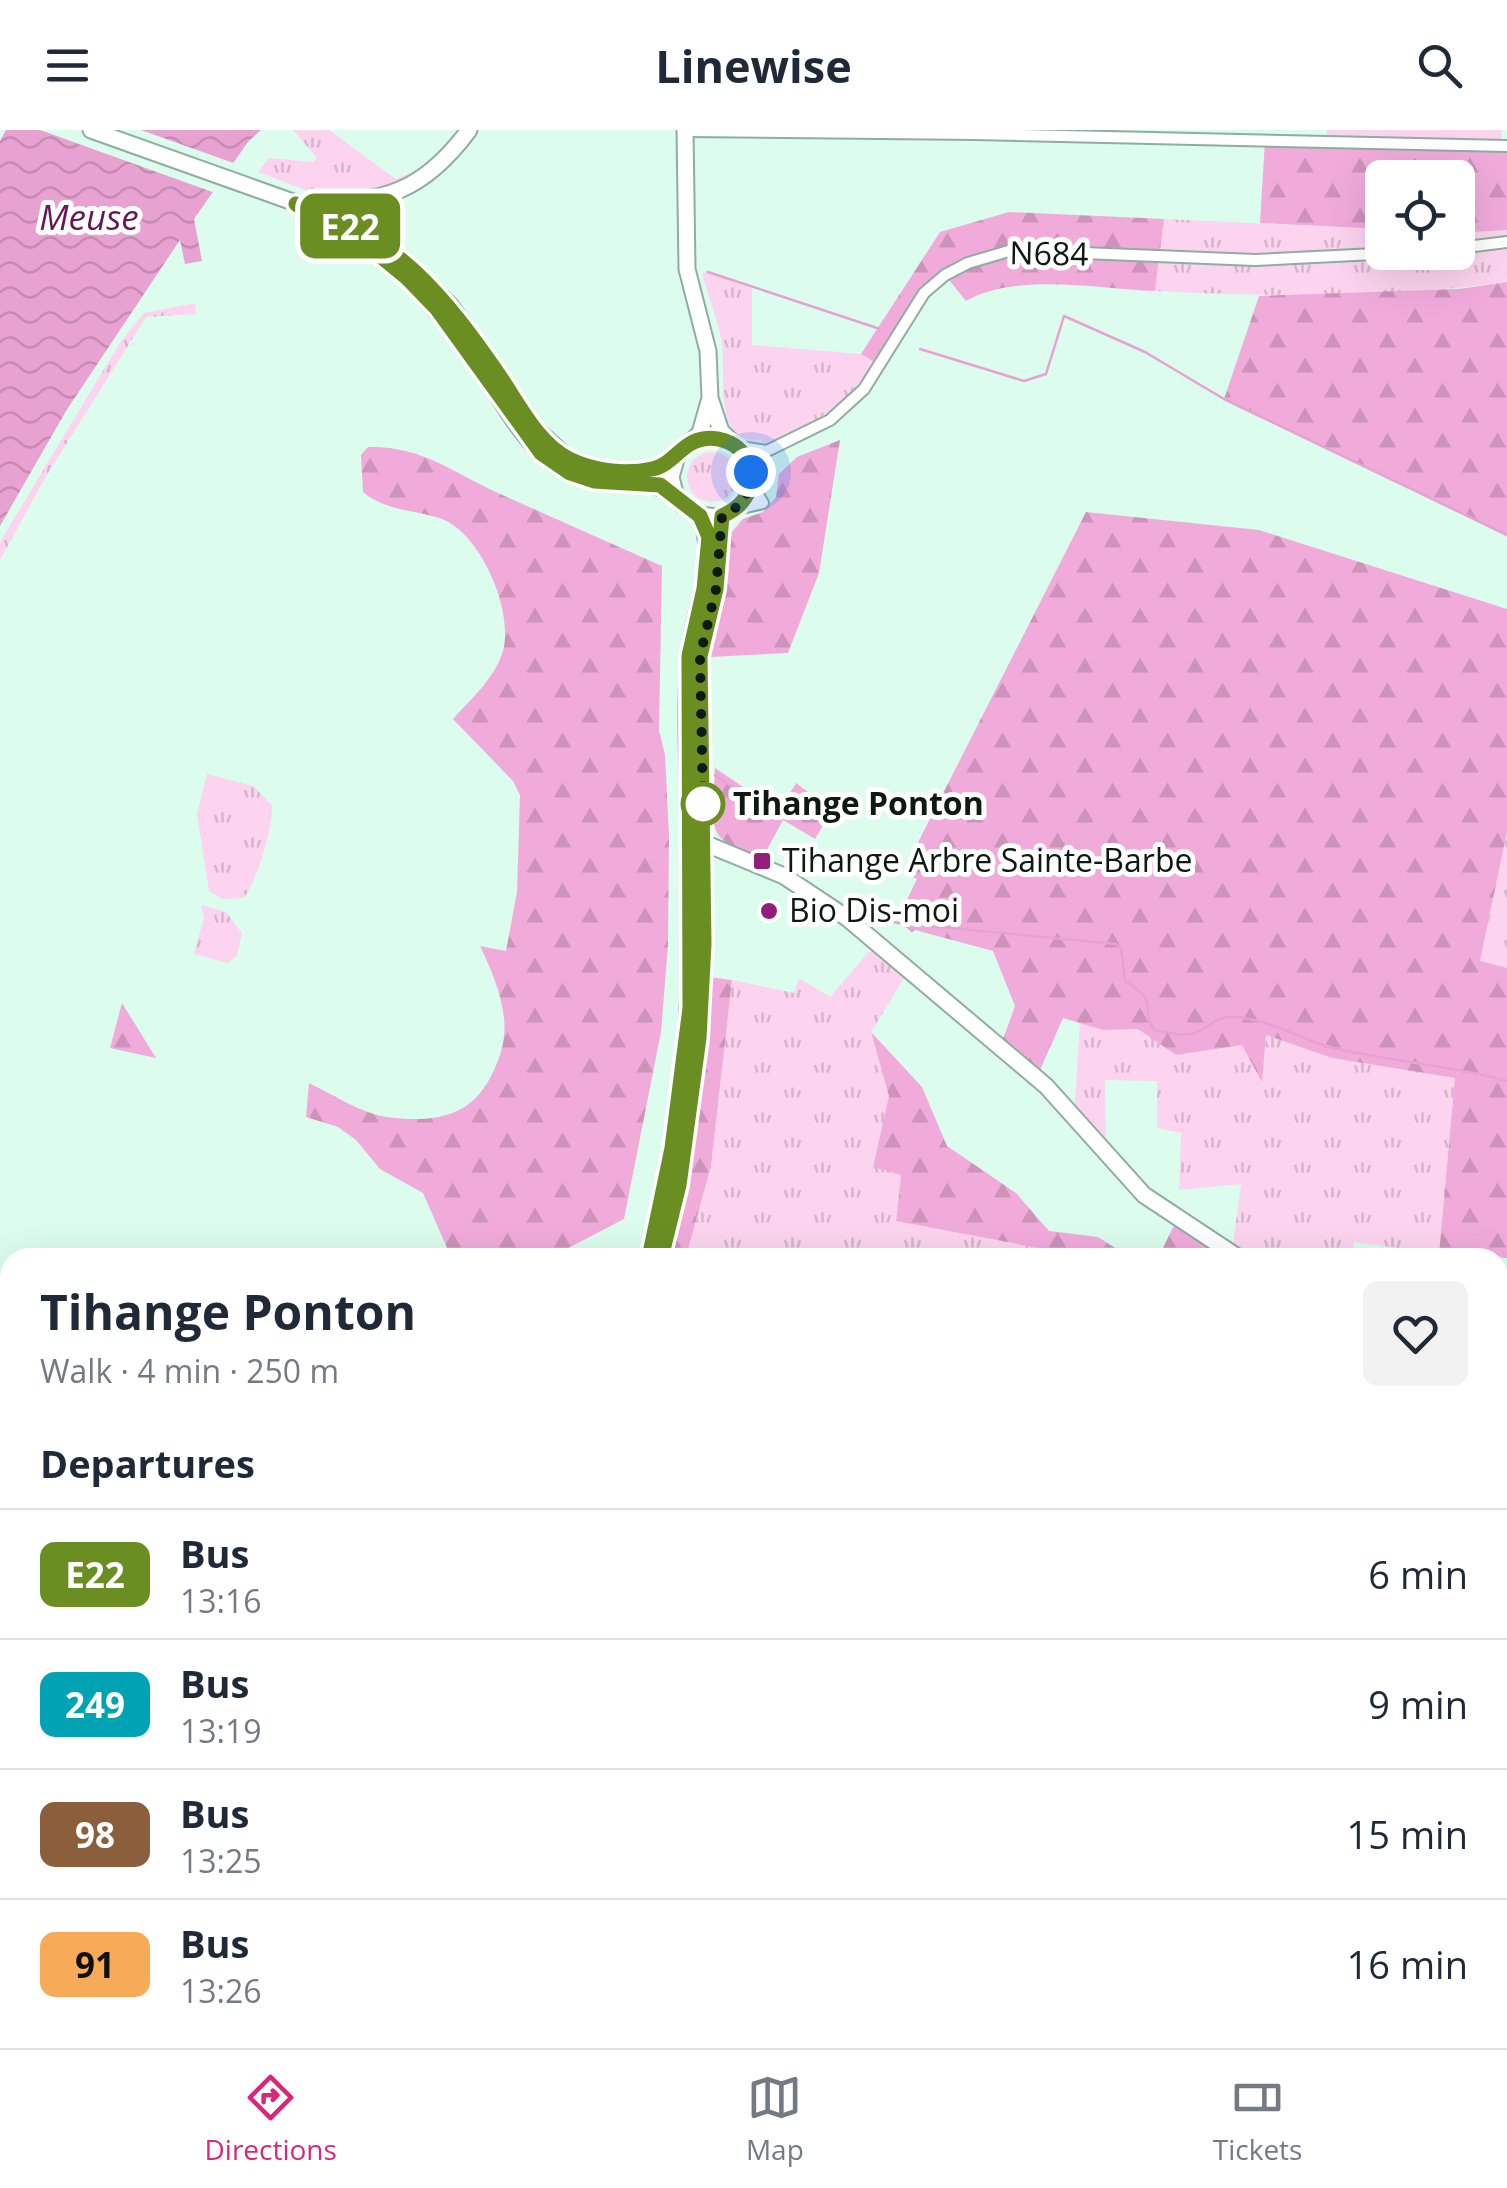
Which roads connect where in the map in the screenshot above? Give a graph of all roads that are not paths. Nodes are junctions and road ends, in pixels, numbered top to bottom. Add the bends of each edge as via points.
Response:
1 (91, 130) edge
2 (470, 130) edge
3 (685, 131) edge
4 (976, 132) edge
5 (1507, 146) edge
6 (296, 204) junction
7 (1507, 242) edge
8 (1475, 246) edge
9 (1365, 255) edge
10 (710, 398) junction
11 (734, 444) junction
12 (688, 445) junction
13 (766, 450) junction
14 (751, 477) junction
15 (676, 497) junction
16 (727, 513) junction
17 (700, 516) junction
18 (691, 831) junction
19 (704, 843) junction
20 (651, 1248) edge
21 (663, 1248) edge
22 (1224, 1248) edge

1 - 6 main road
2 - 6 main road via 435,168 395,194 349,204
3 - 4 street
3 - 10 main road via 687,270 708,351
4 - 5 street
6 - 12 main road via 368,236 423,277 536,429 570,460 646,470
6 - 15 main road via 407,278 541,453 594,481 660,485
7 - 8 street
9 - 13 street, N684 / N684 via 1269,260 990,254 924,292 847,407
10 - 11 main road via 721,431
10 - 12 main road via 703,425
11 - 12 main road via 708,438
11 - 13 street
11 - 14 main road via 748,460
12 - 15 main road via 673,466
13 - 14 street
14 - 16 main road via 748,494
15 - 17 main road
16 - 17 main road
16 - 19 main road via 700,656
17 - 18 main road via 709,537 689,656
18 - 19 main road
18 - 20 main road via 690,1008
19 - 21 main road via 699,1038
19 - 22 main road via 784,876 847,918 1046,1086 1144,1195

